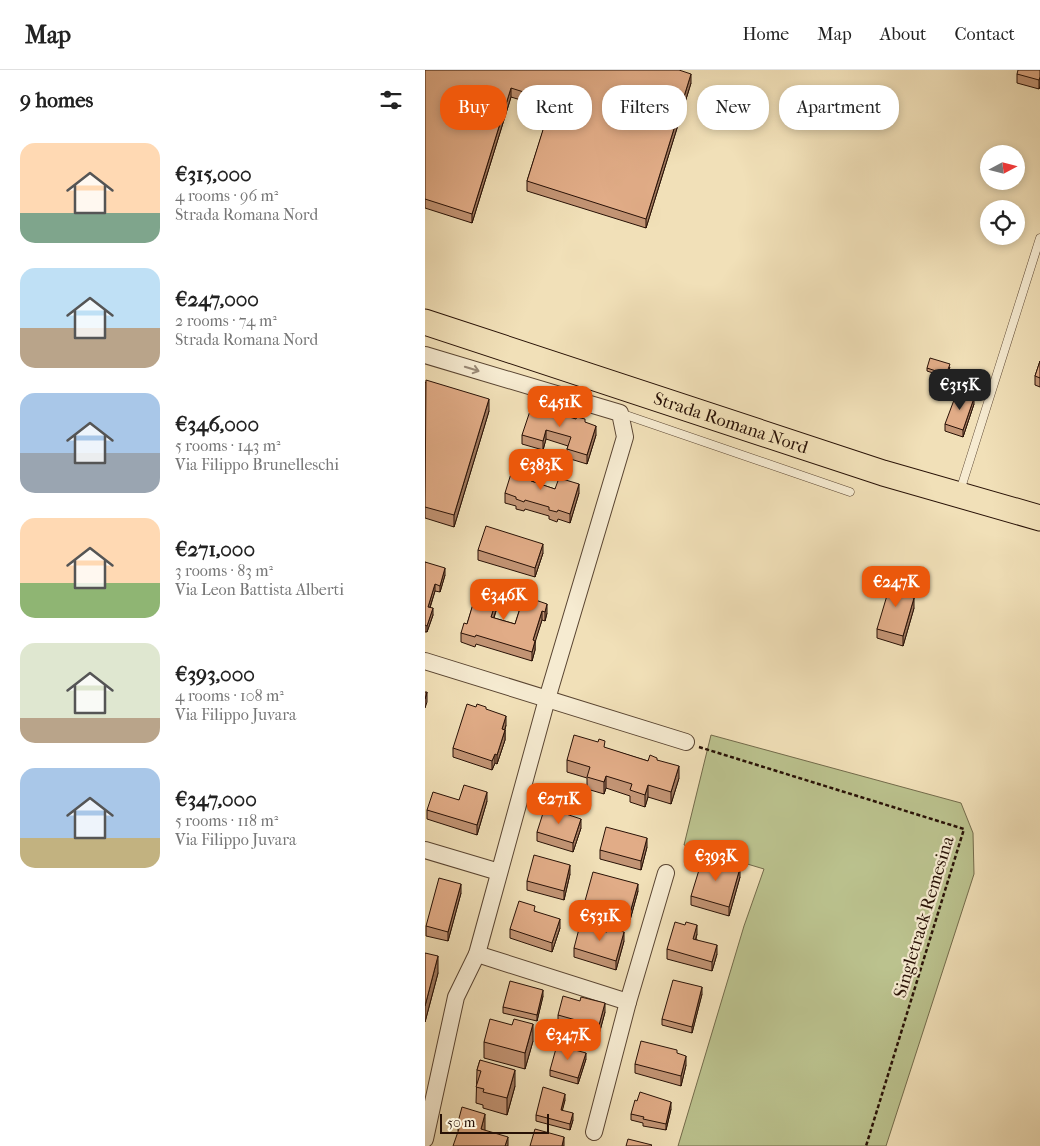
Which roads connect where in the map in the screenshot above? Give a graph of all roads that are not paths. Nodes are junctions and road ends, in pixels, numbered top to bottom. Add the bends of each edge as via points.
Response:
1 (1040, 238) edge
2 (425, 322) edge
3 (425, 355) edge
4 (621, 413) junction
5 (850, 492) dead end
6 (959, 496) junction
7 (1040, 518) edge
8 (425, 660) edge
9 (547, 698) junction
10 (686, 742) road end
11 (425, 850) edge
12 (499, 872) junction
13 (665, 873) dead end
14 (477, 954) junction
15 (628, 1002) junction
16 (594, 1132) dead end
17 (425, 1139) edge

1 - 6 lane
2 - 6 main road, Strada Romana Nord
3 -> 4 street
4 - 5 lane
4 - 9 street via 625,437
6 - 7 main road, Strada Romana Nord
8 - 9 street
9 - 10 street
9 - 12 street
11 - 12 street
12 - 14 street
13 - 15 street
14 - 15 street
14 - 17 street via 456,997
15 - 16 street

